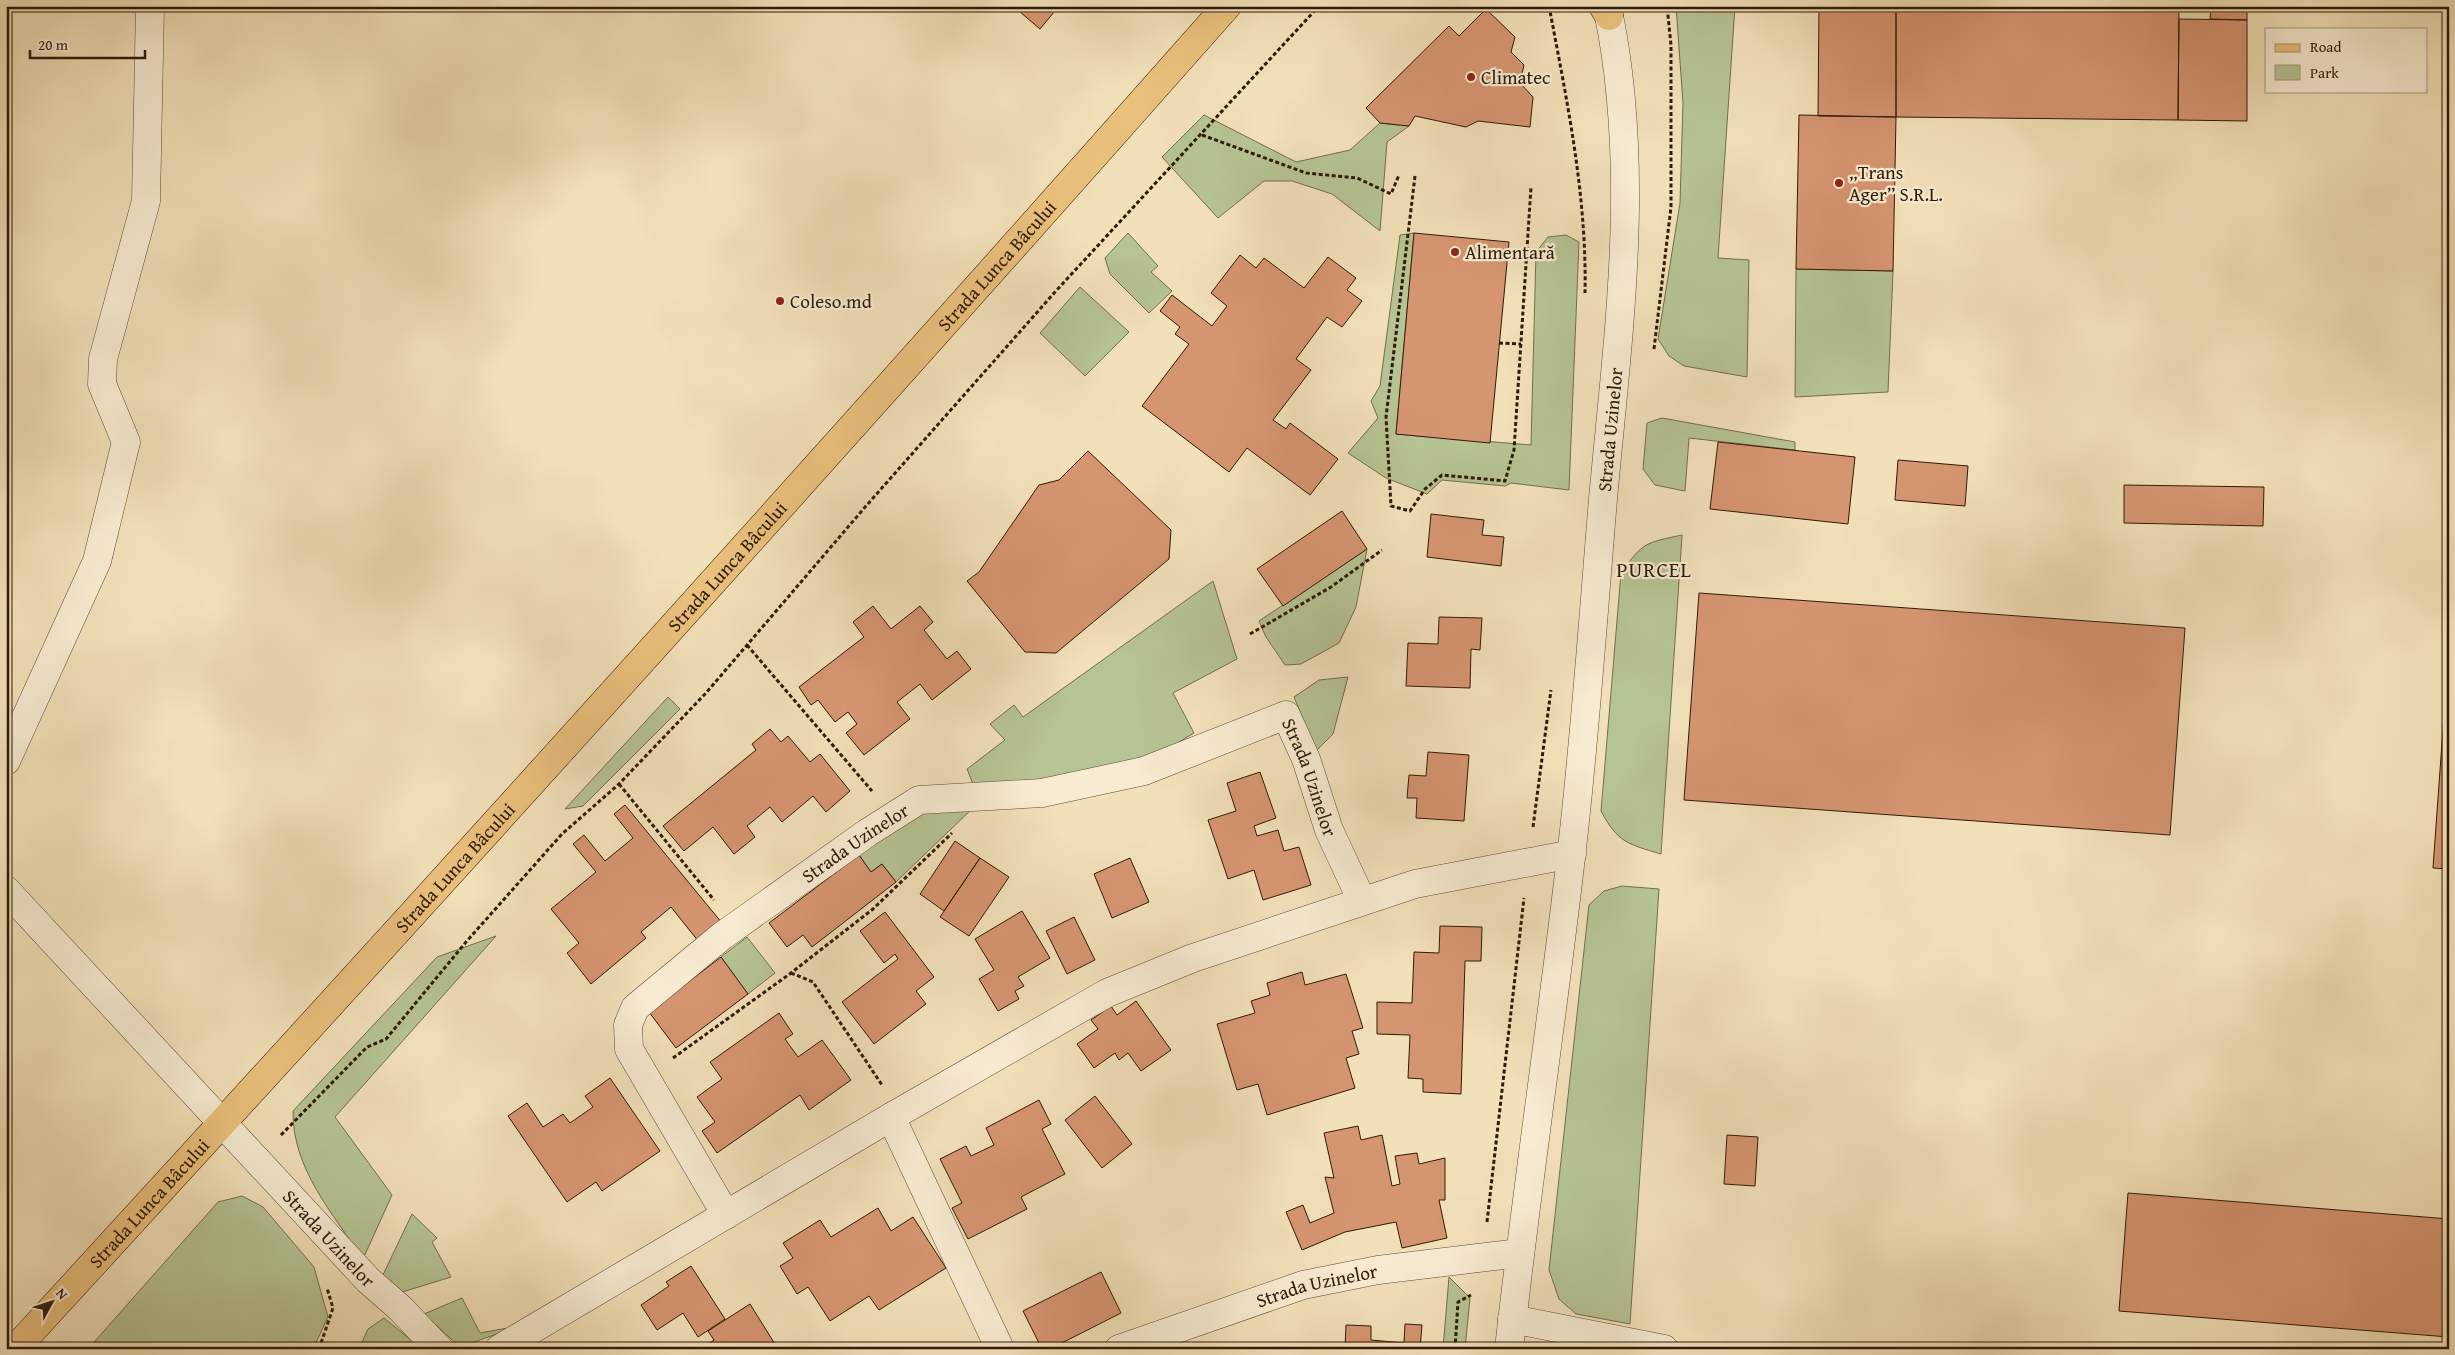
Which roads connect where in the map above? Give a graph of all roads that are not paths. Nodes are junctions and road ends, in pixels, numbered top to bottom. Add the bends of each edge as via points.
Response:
1 (150, 6) edge
2 (1226, 6) edge
3 (1607, 9) edge
4 (6, 761) edge
5 (1572, 854) junction
6 (6, 890) edge
7 (1362, 901) junction
8 (895, 1114) junction
9 (222, 1124) junction
10 (726, 1215) junction
11 (1520, 1253) junction
12 (1512, 1319) junction
13 (15, 1349) edge
14 (439, 1349) edge
15 (499, 1349) edge
16 (1000, 1349) edge
17 (1119, 1349) edge
18 (1509, 1349) edge
19 (1664, 1349) edge

1 - 4 street via 146,201 103,359 102,384 126,442 97,561
2 - 9 main road, Strada Lunca Bâcului via 956,311
3 - 5 street, Strada Uzinelor via 1617,59 1626,216 1618,342
5 - 7 street via 1415,884
5 - 11 street, Strada Uzinelor
6 - 9 street, Strada Lunca Bâcului
7 - 8 street via 1193,958 1107,993
7 - 10 street, Strada Uzinelor via 1329,830 1306,759 1286,714 1144,771 1042,793 919,800 736,926 635,1008 628,1025 629,1049
8 - 10 street
8 - 16 street
9 - 13 main road, Strada Lunca Bâcului
9 - 14 street, Strada Uzinelor via 368,1280
10 - 15 street
11 - 12 street, Strada Uzinelor
11 - 17 street, Strada Uzinelor via 1378,1270 1303,1285
12 - 18 street, Strada Uzinelor
12 - 19 street

